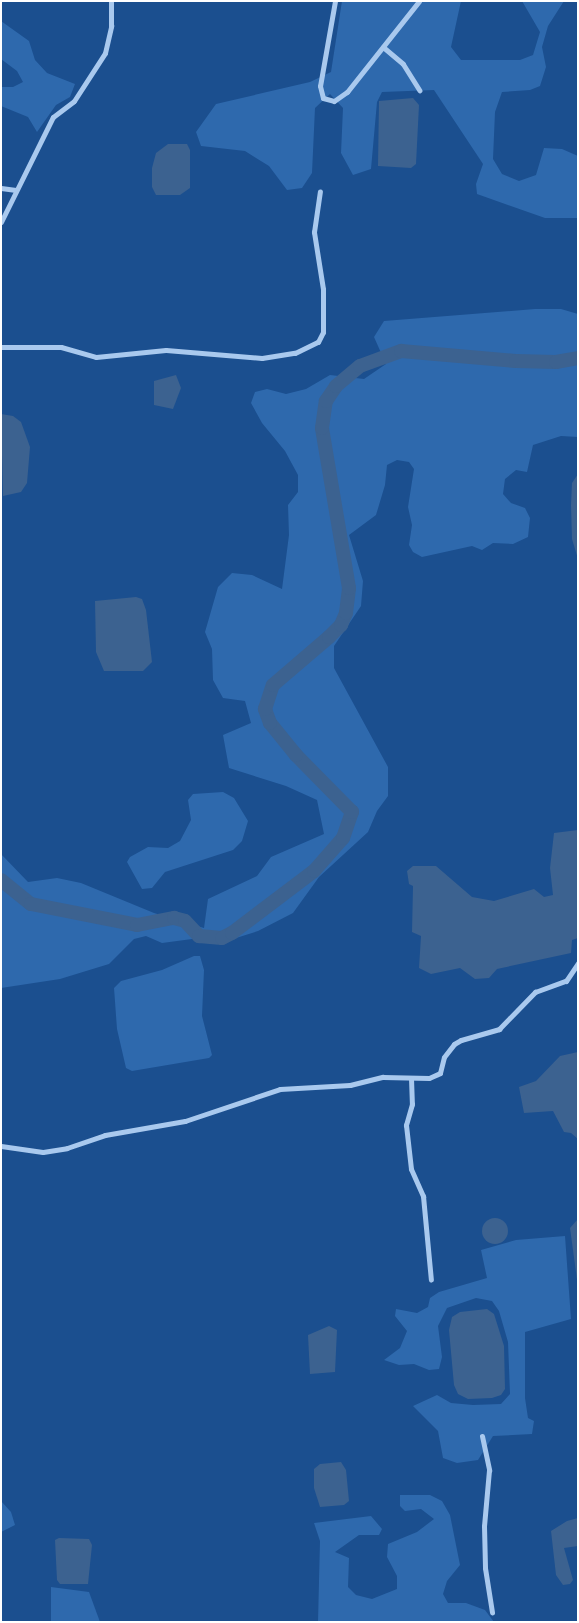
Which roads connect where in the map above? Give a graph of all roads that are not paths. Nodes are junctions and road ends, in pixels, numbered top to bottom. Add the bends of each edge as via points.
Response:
1 (111, 1) edge
2 (335, 1) edge
3 (419, 1) edge
4 (383, 47) junction
5 (419, 90) dead end
6 (1, 188) edge
7 (16, 190) junction
8 (320, 191) dead end
9 (1, 222) edge
10 (1, 347) edge
11 (578, 963) edge
12 (411, 1078) junction
13 (1, 1146) edge
14 (431, 1280) dead end
15 (482, 1436) dead end
16 (492, 1612) dead end

1 - 7 street via 111,26 105,53 74,100 52,117
2 - 4 street via 320,86 323,98 334,101 347,92
3 - 4 street
4 - 5 street via 403,64
6 - 7 street
7 - 9 street
8 - 10 street via 314,232 323,288 323,332 318,342 295,354 262,358 166,350 96,357 61,346
11 - 12 street via 566,981 535,992 499,1029 454,1044 444,1056 440,1073 430,1078
12 - 13 street via 383,1077 350,1085 280,1090 185,1121 105,1135 43,1152
12 - 14 street via 412,1104 406,1125 411,1169 423,1196
15 - 16 street via 489,1470 484,1549

